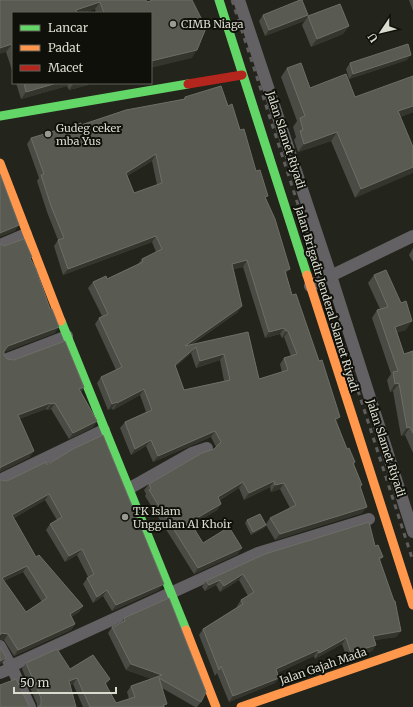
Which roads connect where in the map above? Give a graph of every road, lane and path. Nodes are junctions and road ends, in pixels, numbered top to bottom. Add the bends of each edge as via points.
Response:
1 (239, 0) edge
2 (222, 1) edge
3 (242, 75) junction
4 (0, 116) edge
5 (0, 163) edge
6 (26, 234) junction
7 (413, 236) edge
8 (0, 245) edge
9 (331, 276) junction
10 (310, 286) junction
11 (67, 336) junction
12 (7, 358) edge
13 (104, 430) junction
14 (207, 448) dead end
15 (0, 480) edge
16 (130, 488) junction
17 (369, 519) dead end
18 (413, 532) edge
19 (172, 592) junction
20 (413, 605) edge
21 (0, 646) edge
22 (413, 648) edge
23 (12, 667) junction
24 (0, 673) edge
25 (30, 707) edge
26 (216, 707) edge
27 (241, 707) edge

1 - 9 street, Jalan Slamet Riyadi
2 - 3 main road, Jalan Brigadir Jenderal Slamet Riyadi
3 - 4 main road
3 - 10 main road, Jalan Brigadir Jenderal Slamet Riyadi
5 - 6 main road
6 - 8 street
6 - 11 main road
7 - 9 street
9 - 10 street
9 - 18 street, Jalan Slamet Riyadi
10 - 20 main road, Jalan Brigadir Jenderal Slamet Riyadi
11 - 12 street
11 - 13 main road
13 - 15 street
13 - 16 main road
14 - 16 street via 192,453
16 - 19 main road
17 - 19 street via 258,553
19 - 23 street
19 - 26 main road
21 - 23 street
22 - 27 main road, Jalan Gajah Mada
23 - 24 street
23 - 25 street

